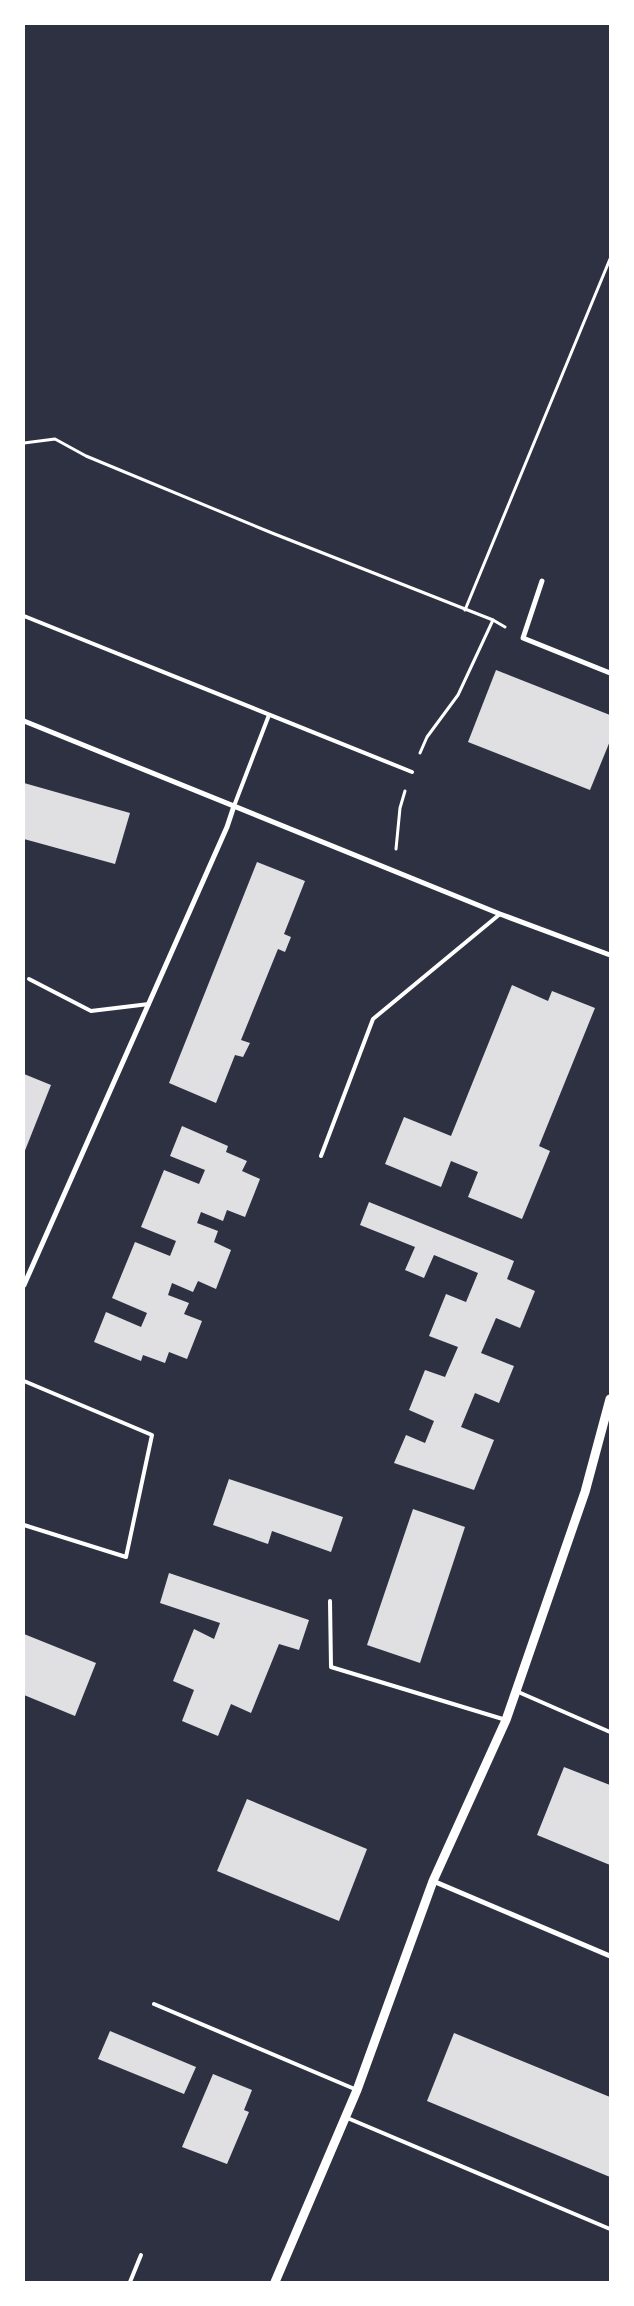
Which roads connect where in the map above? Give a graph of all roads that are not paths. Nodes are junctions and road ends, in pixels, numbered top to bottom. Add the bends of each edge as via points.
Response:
1 (542, 581) dead end
2 (24, 616) edge
3 (610, 673) edge
4 (269, 714) junction
5 (24, 721) edge
6 (412, 772) road end
7 (234, 806) junction
8 (500, 914) junction
9 (610, 955) edge
10 (29, 979) dead end
11 (149, 1004) junction
12 (321, 1156) dead end
13 (24, 1285) edge
14 (24, 1382) edge
15 (610, 1399) edge
16 (24, 1524) edge
17 (330, 1601) dead end
18 (516, 1691) junction
19 (506, 1720) junction
20 (610, 1732) edge
21 (433, 1881) junction
22 (610, 1956) edge
23 (154, 2004) dead end
24 (357, 2090) junction
25 (345, 2117) junction
26 (610, 2229) edge
27 (141, 2255) dead end
28 (130, 2282) edge
29 (275, 2282) edge

1 - 3 street via 523,638
2 - 4 lane
4 - 6 lane
4 - 7 lane
5 - 7 street
7 - 8 street
7 - 11 street
8 - 9 street
8 - 12 lane via 373,1019
10 - 11 lane via 91,1011
11 - 13 street
14 - 16 lane via 152,1434 126,1557
15 - 18 street via 585,1492
17 - 19 lane via 331,1667
18 - 19 street
18 - 20 lane
19 - 21 street
21 - 22 street
21 - 24 street
23 - 24 lane
24 - 25 street
25 - 26 lane
25 - 29 street
27 - 28 lane

